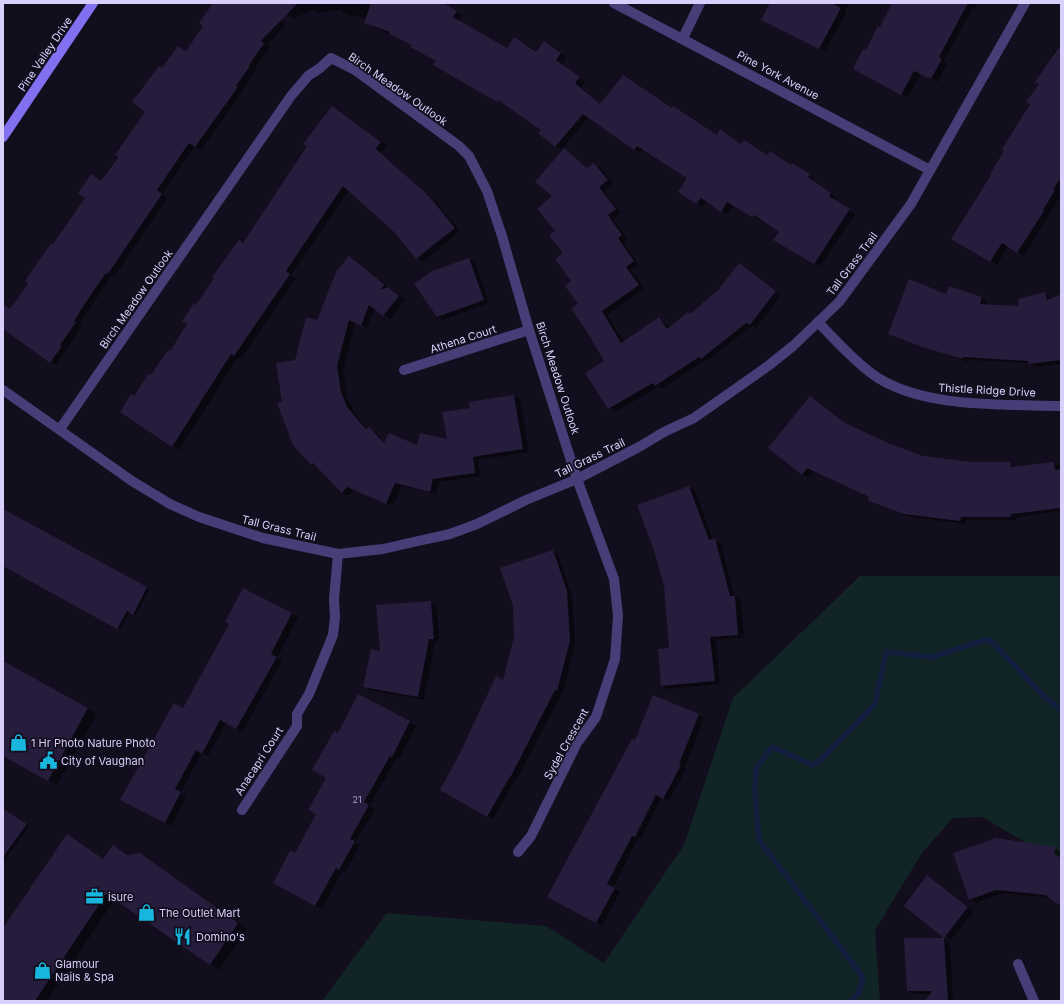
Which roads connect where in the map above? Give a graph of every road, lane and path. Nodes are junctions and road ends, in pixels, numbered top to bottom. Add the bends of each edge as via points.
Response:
1 (93, 3) edge
2 (614, 3) edge
3 (700, 3) edge
4 (1026, 3) edge
5 (683, 38) junction
6 (3, 138) edge
7 (930, 170) junction
8 (818, 322) junction
9 (529, 330) junction
10 (404, 370) dead end
11 (3, 390) edge
12 (1061, 406) edge
13 (60, 429) junction
14 (578, 479) junction
15 (338, 554) junction
16 (242, 810) dead end
17 (518, 852) dead end
18 (1018, 964) dead end
19 (1034, 1001) edge

1 - 6 main road, Pine Valley Drive
2 - 5 street, Pine York Avenue
3 - 5 street
4 - 7 street, Tall Grass Trail
5 - 7 street, Pine York Avenue
7 - 8 street, Tall Grass Trail via 912,204 839,302
8 - 12 street, Thistle Ridge Drive via 872,374 926,397 959,402
8 - 14 street, Tall Grass Trail via 768,366 694,418
9 - 10 street, Athena Court
9 - 13 street, Birch Meadow Outlook via 487,191 469,156 355,70 330,58 308,76 291,96
9 - 14 street, Birch Meadow Outlook
11 - 13 street, Tall Grass Trail
13 - 15 street, Tall Grass Trail via 132,481 170,504 199,517 263,538
14 - 15 street, Tall Grass Trail via 450,534 383,549
14 - 17 street, Sydel Crescent via 614,579 618,616 615,658 596,717 577,743 531,836
15 - 16 street, Anacapri Court via 333,635 309,694 297,714 297,726
18 - 19 street

